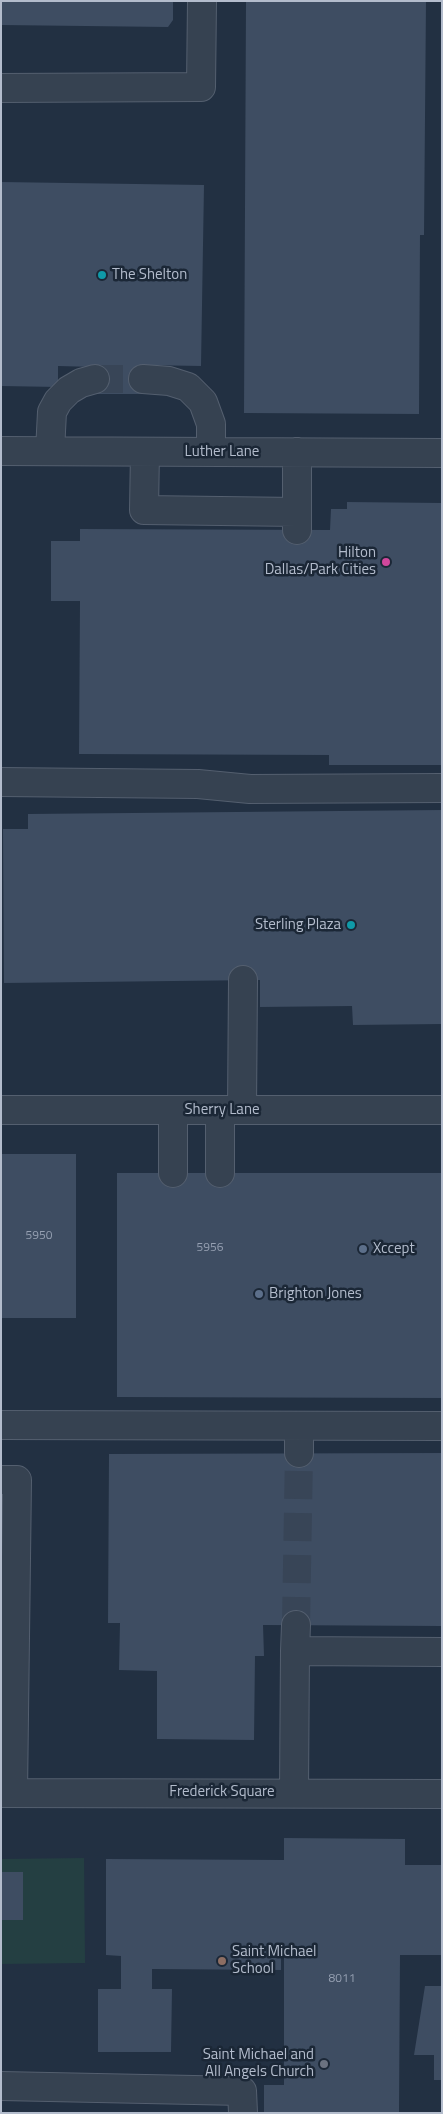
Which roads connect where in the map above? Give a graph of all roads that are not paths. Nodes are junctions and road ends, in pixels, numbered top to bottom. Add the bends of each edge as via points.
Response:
1 (202, 1) edge
2 (1, 88) edge
3 (95, 379) tunnel mouth
4 (143, 379) tunnel mouth
5 (1, 451) edge
6 (50, 451) junction
7 (145, 452) junction
8 (211, 452) junction
9 (297, 452) junction
10 (442, 453) edge
11 (1, 782) edge
12 (442, 788) edge
13 (243, 980) dead end
14 (1, 1110) edge
15 (173, 1110) junction
16 (231, 1110) junction
17 (442, 1110) edge
18 (173, 1173) dead end
19 (220, 1173) dead end
20 (1, 1425) edge
21 (299, 1426) junction
22 (442, 1426) edge
23 (299, 1453) tunnel mouth
24 (1, 1480) edge
25 (442, 1652) edge
26 (294, 1792) junction
27 (7, 1793) edge
28 (442, 1794) edge
29 (1, 2086) edge
30 (243, 2113) edge

1 - 2 street via 202,87
3 - 6 street via 69,390 58,401 52,412
4 - 8 street via 188,386 203,402 210,424
5 - 6 street, Luther Lane
6 - 7 street, Luther Lane
7 - 8 street, Luther Lane
7 - 9 street via 144,520 296,521
8 - 9 street, Luther Lane
9 - 10 street, Luther Lane
11 - 12 street via 198,784 250,789
13 - 16 street
14 - 15 street, Sherry Lane
15 - 16 street, Sherry Lane
15 - 18 street
16 - 17 street, Sherry Lane
16 - 19 street
20 - 21 street
21 - 22 street
21 - 23 street
24 - 27 street via 17,1480
25 - 26 street via 295,1638
26 - 27 street, Frederick Square
26 - 28 street, Frederick Square
29 - 30 street via 242,2090

